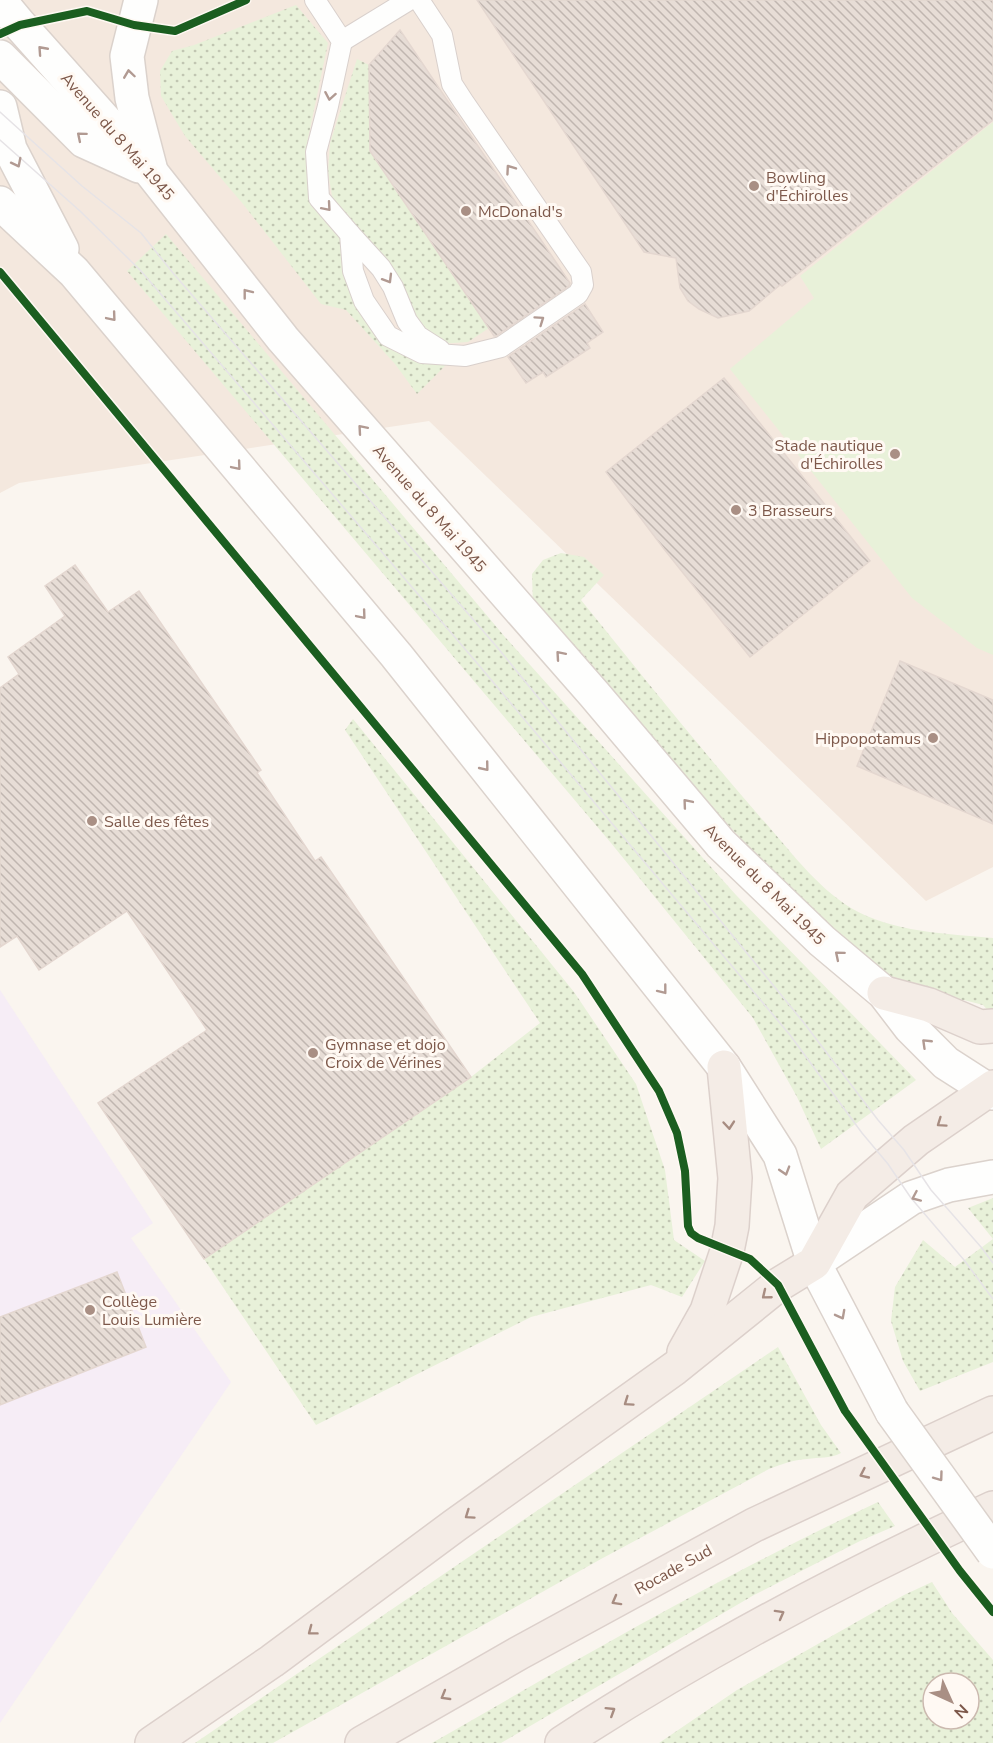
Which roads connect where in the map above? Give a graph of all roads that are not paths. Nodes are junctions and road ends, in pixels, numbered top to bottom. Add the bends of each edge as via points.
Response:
1 (141, 0) edge
2 (315, 0) edge
3 (409, 0) edge
4 (418, 0) edge
5 (2, 6) edge
6 (342, 41) junction
7 (0, 57) edge
8 (0, 107) edge
9 (151, 172) junction
10 (0, 203) edge
11 (350, 234) junction
12 (74, 272) junction
13 (448, 355) junction
14 (884, 993) junction
15 (993, 1026) edge
16 (724, 1067) junction
17 (992, 1090) edge
18 (993, 1177) edge
19 (814, 1263) junction
20 (675, 1368) junction
21 (993, 1413) edge
22 (993, 1508) edge
23 (993, 1552) edge
24 (152, 1743) edge
25 (362, 1743) edge
26 (562, 1743) edge

9 -> 1 main road via 132,98 127,56
2 - 6 lane
3 - 6 lane
13 -> 4 lane via 465,356 501,347 578,294 583,285 581,272 452,84 442,35
9 -> 5 main road, Avenue du 8 Mai 1945
6 -> 11 lane via 316,152 319,198
9 -> 7 main road via 84,141
8 -> 12 main road via 10,149
14 -> 9 main road, Avenue du 8 Mai 1945 via 822,941 721,844 283,339
10 - 12 main road
11 -> 13 lane via 381,268 406,321 418,336
11 - 13 lane via 353,271 364,301 388,336 422,353
12 -> 16 main road via 396,655
14 - 15 highway via 929,1005 980,1026
17 -> 14 main road, Avenue du 8 Mai 1945 via 946,1063 910,1027
16 -> 19 main road via 780,1155
16 -> 20 highway via 735,1178 732,1226 707,1311
17 -> 19 highway via 916,1140 852,1195
18 -> 19 main road via 949,1185 911,1198
19 -> 20 highway via 778,1285
19 -> 23 main road, bridge via 892,1412
20 -> 24 highway via 272,1661
21 -> 25 highway, Rocade Sud via 754,1525
26 -> 22 highway via 770,1619

